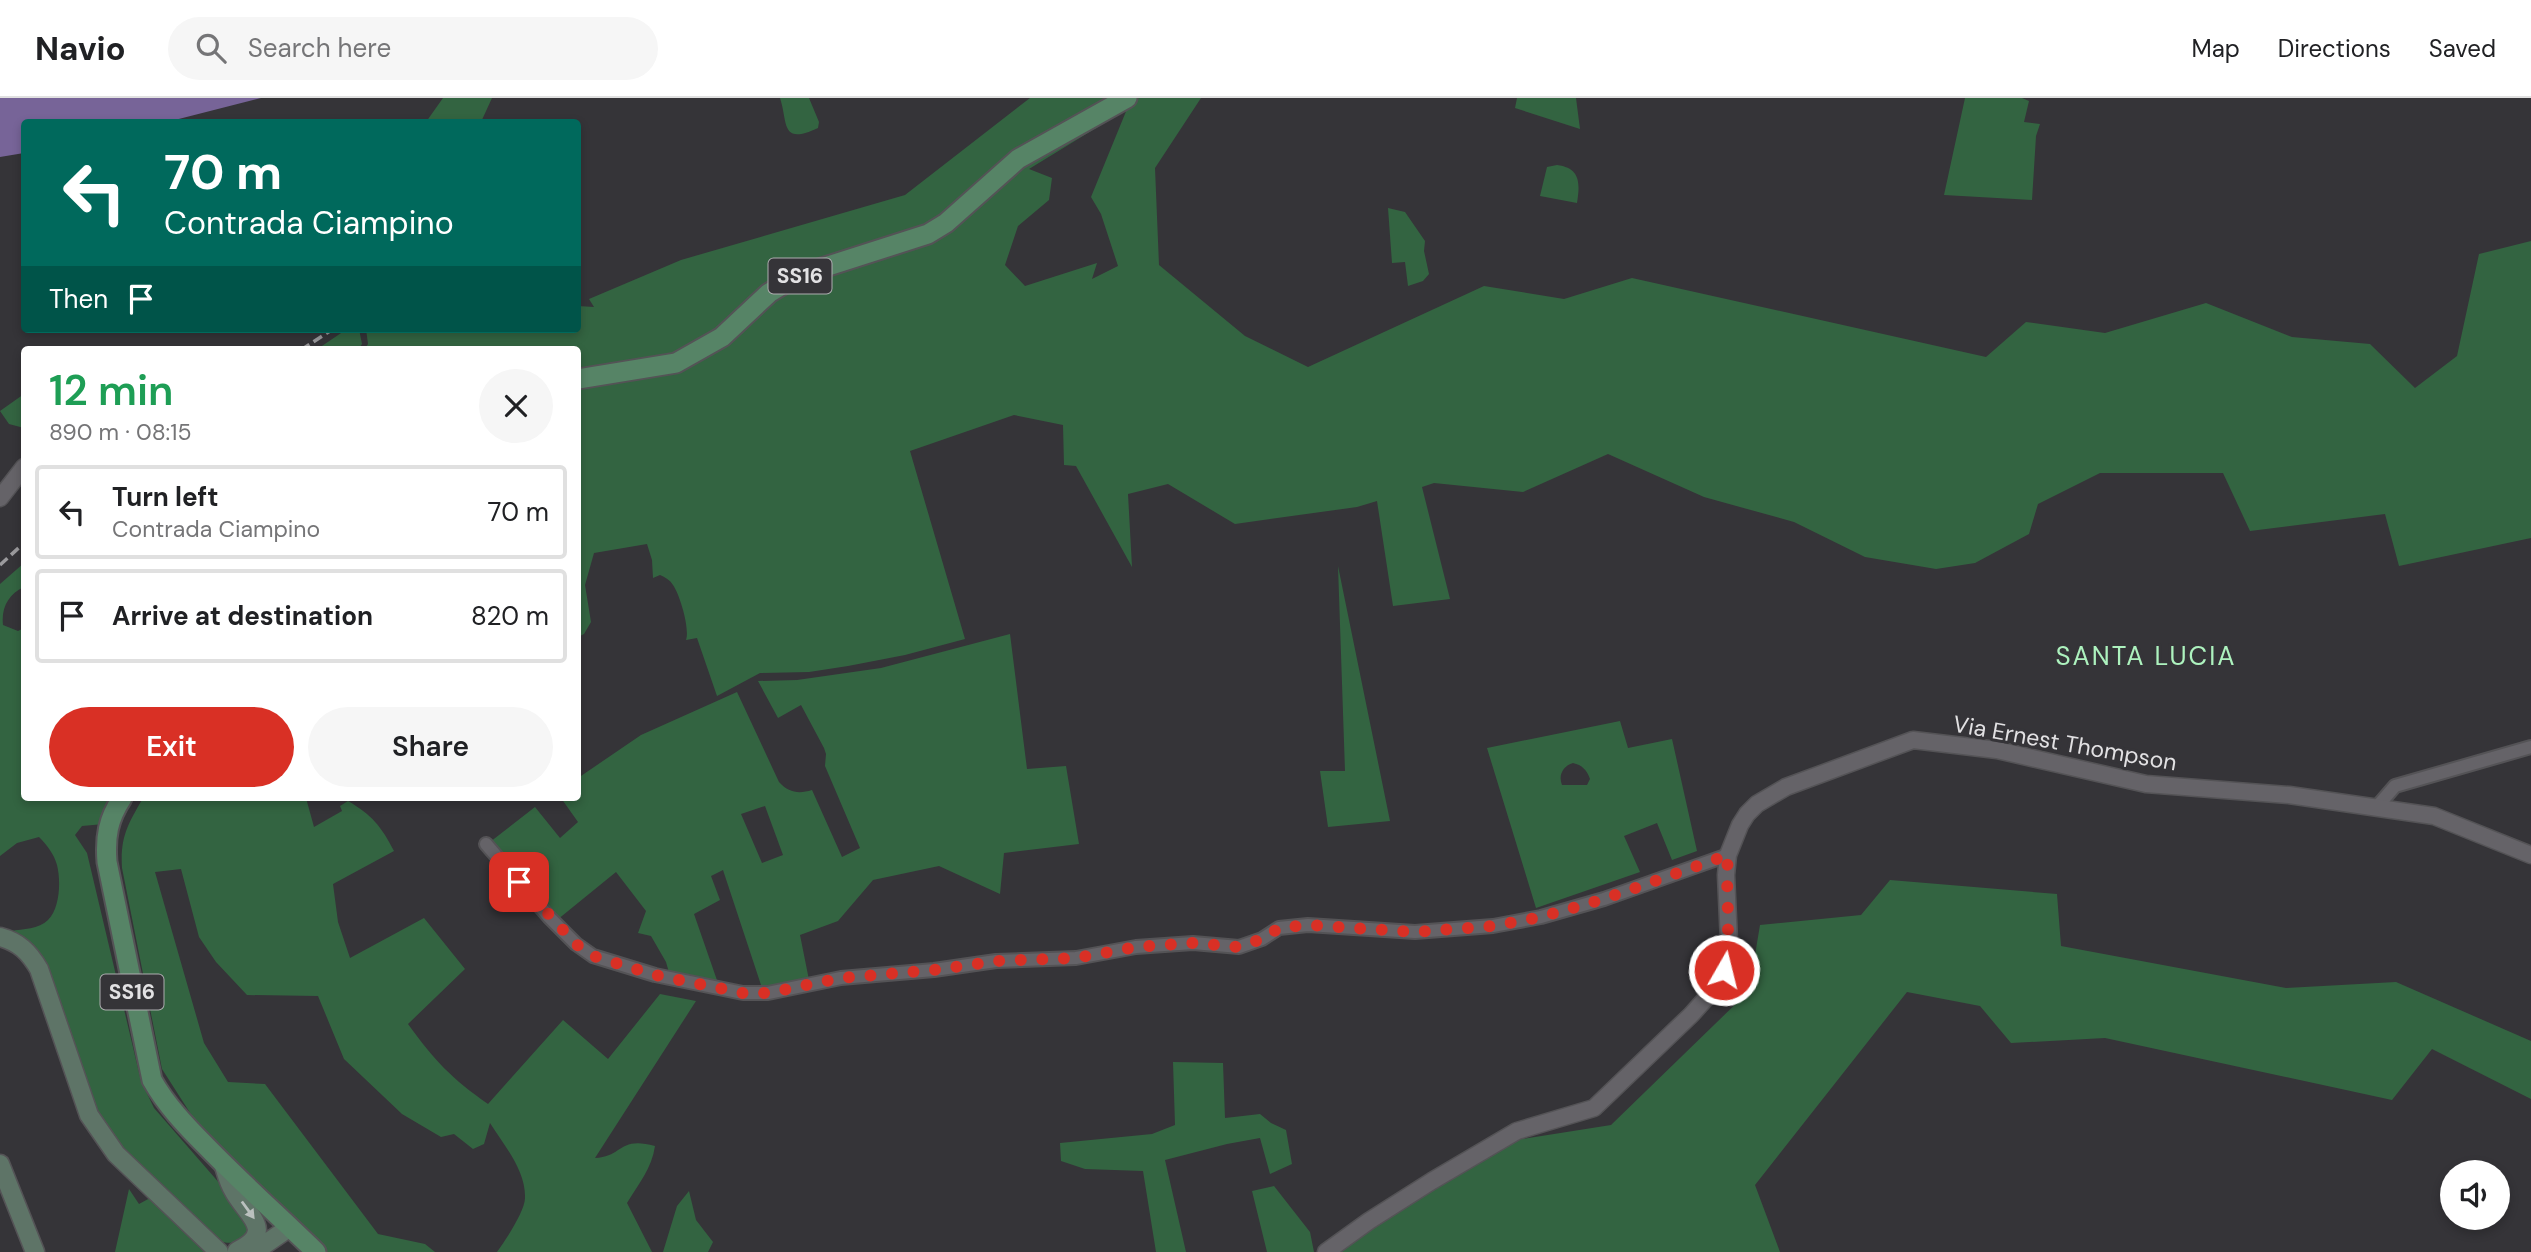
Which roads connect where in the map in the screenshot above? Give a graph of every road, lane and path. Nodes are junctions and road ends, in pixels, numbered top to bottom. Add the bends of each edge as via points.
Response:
1 (1127, 98) edge
2 (581, 379) edge
3 (21, 471) edge
4 (0, 498) edge
5 (2531, 747) edge
6 (120, 801) edge
7 (2376, 807) junction
8 (486, 844) dead end
9 (1728, 855) junction
10 (2531, 855) edge
11 (0, 937) edge
12 (223, 1163) junction
13 (0, 1164) edge
14 (290, 1227) junction
15 (215, 1249) edge
16 (237, 1251) edge
17 (35, 1252) edge
18 (272, 1252) edge
19 (316, 1252) edge
20 (1326, 1252) edge

1 - 2 main road, SS16 via 1018,159 928,234 797,276 769,293 722,337 676,363
3 - 4 street
5 - 7 street via 2395,786
6 - 12 main road, SS16 via 108,824 107,862 148,1066 166,1101
7 - 9 street, Via Ernest Thompson via 2146,784 1997,750 1913,740 1773,793 1747,814
7 - 10 street, Via Ernest Thompson via 2434,816
8 - 9 street via 549,917 593,956 655,975 743,993 996,961 1076,958 1136,947 1193,943 1239,947 1279,928 1308,925 1415,932 1493,926 1604,899
9 - 20 street, Via Ernest Thompson via 1729,942 1724,970 1708,996 1663,1043 1594,1108 1517,1131
11 - 15 main road via 30,954 39,969 89,1115 116,1154
12 - 14 main road, SS16
12 -> 16 main road via 233,1191 254,1216 256,1227 251,1243
13 - 17 main road
14 - 16 main road via 264,1245
14 - 18 main road
14 - 19 main road, SS16
15 - 16 main road

